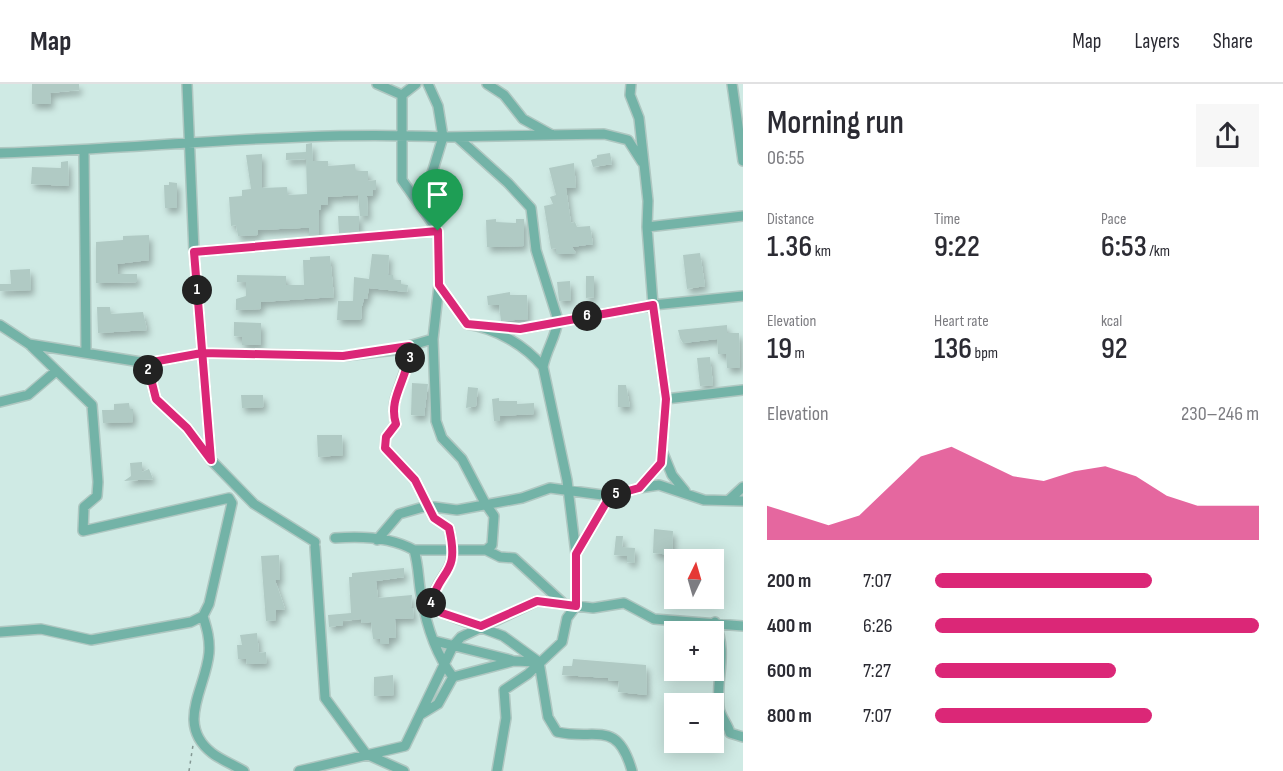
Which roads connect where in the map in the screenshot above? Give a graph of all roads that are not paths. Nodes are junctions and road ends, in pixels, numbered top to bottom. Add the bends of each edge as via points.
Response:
1 (187, 84) edge
2 (377, 84) edge
3 (416, 84) edge
4 (428, 84) edge
5 (487, 84) edge
6 (631, 84) edge
7 (732, 84) edge
8 (402, 95) junction
9 (739, 105) edge
10 (402, 135) junction
11 (457, 136) junction
12 (555, 136) junction
13 (443, 137) junction
14 (189, 142) junction
15 (84, 151) junction
16 (0, 153) edge
17 (743, 161) edge
18 (643, 164) junction
19 (422, 206) junction
20 (743, 216) edge
21 (647, 227) junction
22 (438, 231) junction
23 (194, 252) junction
24 (439, 285) junction
25 (743, 296) edge
26 (653, 305) junction
27 (558, 320) junction
28 (0, 325) edge
29 (484, 327) junction
30 (433, 339) junction
31 (28, 344) junction
32 (409, 346) junction
33 (86, 353) junction
34 (202, 353) junction
35 (147, 363) junction
36 (543, 367) junction
37 (56, 371) junction
38 (743, 390) edge
39 (666, 399) junction
40 (0, 402) edge
41 (663, 453) junction
42 (211, 460) junction
43 (743, 487) edge
44 (568, 488) junction
45 (639, 488) junction
46 (685, 491) junction
47 (610, 496) junction
48 (730, 499) junction
49 (743, 501) edge
50 (485, 503) junction
51 (427, 506) junction
52 (335, 538) dead end
53 (377, 540) junction
54 (414, 550) junction
55 (486, 550) junction
56 (453, 552) junction
57 (576, 554) junction
58 (565, 605) junction
59 (576, 606) junction
60 (203, 616) junction
61 (695, 621) edge
62 (724, 623) edge
63 (481, 626) junction
64 (743, 626) edge
65 (0, 632) edge
66 (435, 641) junction
67 (453, 646) junction
68 (514, 661) junction
69 (539, 662) junction
70 (445, 667) junction
71 (453, 677) junction
72 (719, 681) edge
73 (420, 715) junction
74 (743, 737) edge
75 (366, 754) junction
76 (244, 771) edge
77 (299, 771) edge
78 (404, 771) edge
79 (497, 771) edge
80 (632, 771) edge

1 - 14 street
2 - 8 street
3 - 8 street
4 - 13 street via 438,106
5 - 12 street via 504,95 523,119
6 - 18 street
7 - 9 street
8 - 10 street
9 - 17 street
10 - 13 street
10 - 14 street
10 - 19 street via 402,180
11 - 12 street
11 - 13 street
11 - 27 street via 531,208 536,250
12 - 18 street via 604,134 628,140
13 - 19 street
14 - 15 street
14 - 23 street
15 - 16 street
15 - 33 street
18 - 21 street
19 - 22 street
20 - 21 street
21 - 26 street
22 - 23 street
22 - 24 street
23 - 34 street
24 - 29 street via 467,324
24 - 30 street
25 - 26 street
26 - 27 street
26 - 39 street
27 - 29 street via 520,329
27 - 36 street
28 - 31 street
29 - 36 street via 532,354
30 - 32 street
30 - 50 street via 436,421 442,438 462,459
31 - 33 street
31 - 37 street
32 - 34 street via 343,356
32 - 51 street via 410,361 392,411 396,424 386,437 385,448 415,480
33 - 35 street
34 - 35 street
34 - 42 street
35 - 42 street via 156,399 187,428
36 - 44 street
37 - 40 street via 28,395
37 - 60 street via 92,405 98,482 97,496 84,507 83,531 229,498 232,507
38 - 39 street
39 - 41 street
41 - 45 street via 656,471
41 - 46 street via 672,476
42 - 75 street via 254,504 315,544 325,698
43 - 48 street
44 - 47 street
44 - 50 street via 550,488 522,498
44 - 57 street
45 - 46 street via 659,485
45 - 47 street
46 - 48 street via 704,500
47 - 57 street
48 - 49 street
50 - 51 street via 457,510
50 - 55 street via 494,516 492,544
51 - 53 street via 399,514
51 - 56 street via 434,518 449,528
52 - 53 street
53 - 54 street
54 - 56 street
54 - 66 street via 420,568 420,594
55 - 56 street
55 - 58 street via 513,558
56 - 63 street via 450,571 434,592 431,603 442,613
57 - 59 street
58 - 59 street
58 - 63 street via 537,601
59 - 61 street via 593,608 624,603 654,619
59 - 69 street via 567,618 562,642
60 - 65 street via 176,627 91,640 41,629
60 - 76 street via 209,654 192,714 195,730 210,752
62 - 64 street
63 - 67 street
63 - 69 street via 503,636
66 - 67 street
66 - 70 street
67 - 68 street
67 - 70 street
68 - 69 street
68 - 71 street
69 - 79 street via 504,690 506,718
69 - 80 street via 548,717 556,732 576,736 595,732 613,737 624,748
70 - 71 street
70 - 73 street
71 - 73 street via 438,704
72 - 74 street via 719,711 730,733
73 - 75 street via 405,746
75 - 77 street
75 - 78 street

